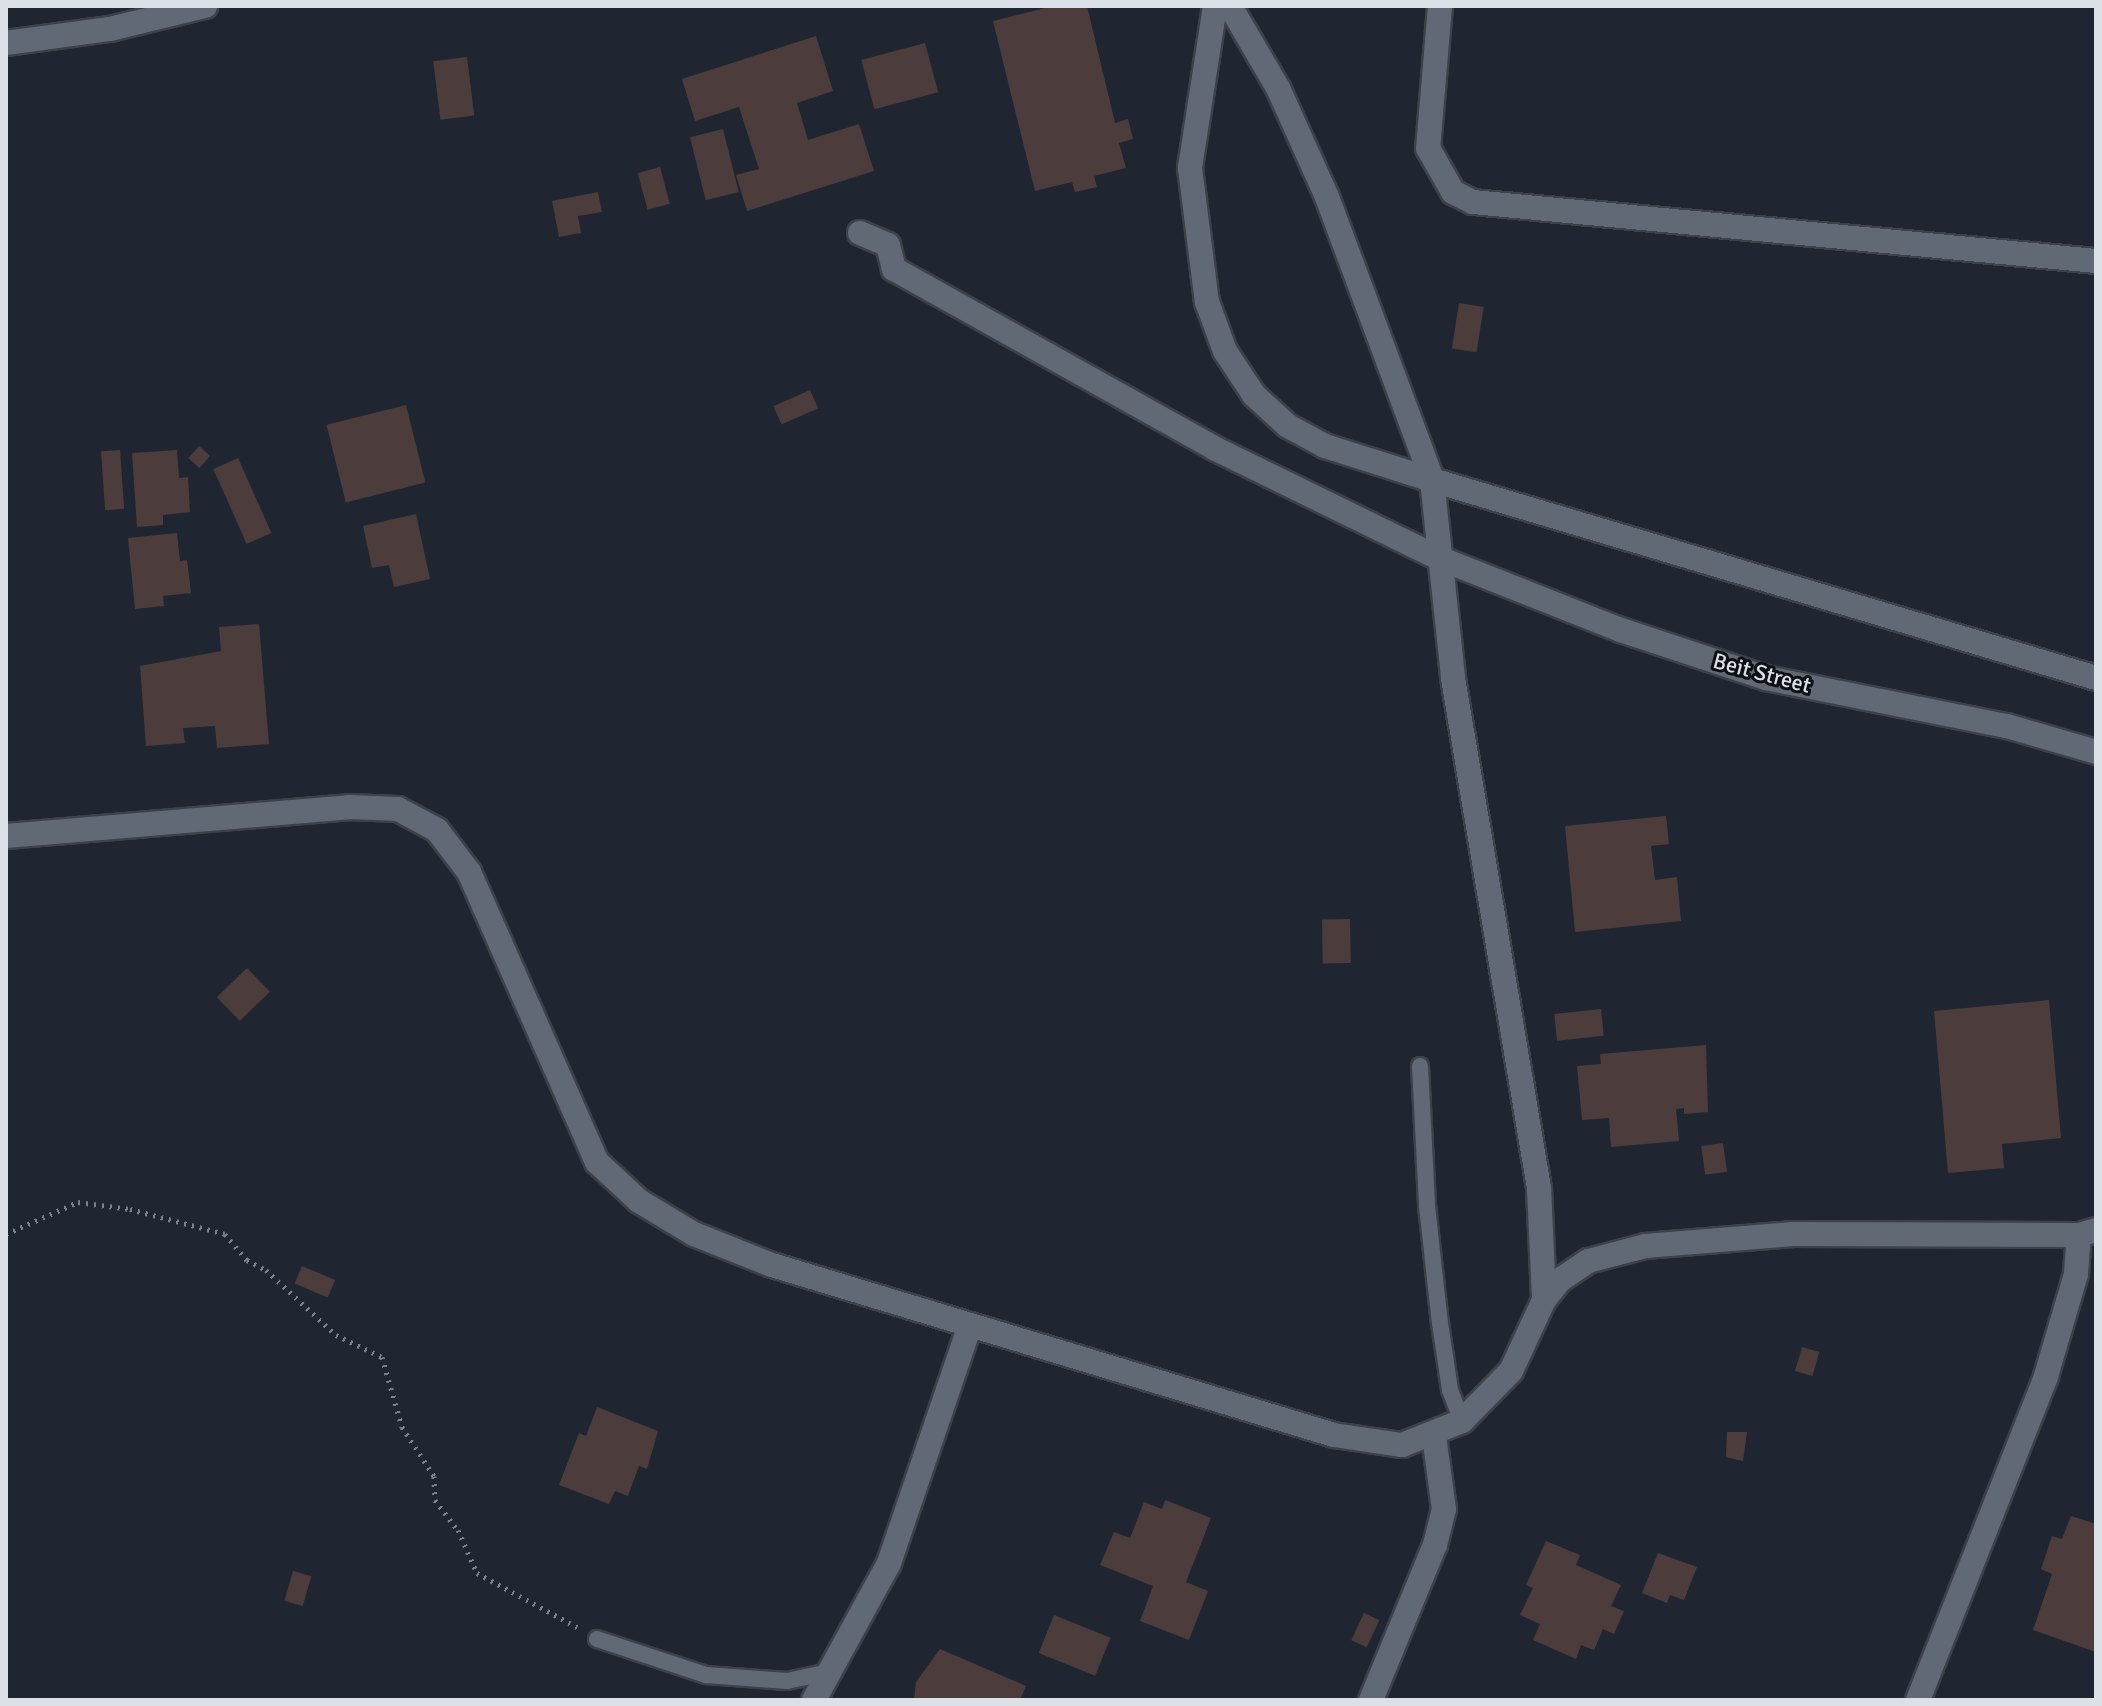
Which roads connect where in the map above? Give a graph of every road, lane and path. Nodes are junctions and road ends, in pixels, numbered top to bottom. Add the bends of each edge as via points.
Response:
1 (205, 6) edge
2 (1215, 6) edge
3 (1230, 6) edge
4 (1440, 6) edge
5 (6, 43) edge
6 (860, 233) dead end
7 (2096, 261) edge
8 (1432, 480) junction
9 (1439, 558) junction
10 (2096, 678) edge
11 (2096, 752) edge
12 (6, 836) edge
13 (1420, 1066) dead end
14 (2087, 1232) edge
15 (6, 1234) edge
16 (1544, 1300) junction
17 (970, 1325) junction
18 (1462, 1421) junction
19 (1434, 1436) junction
20 (597, 1639) joint
21 (826, 1673) junction
22 (814, 1700) edge
23 (1371, 1700) edge
24 (1918, 1700) edge

1 - 5 street via 110,29
2 - 8 street via 1190,168 1207,302 1225,351 1254,395 1288,426 1325,446
3 - 8 street via 1278,88 1327,197
4 - 7 street via 1428,148 1453,192 1473,202
6 - 9 street, Beit Street via 888,245 894,269 908,277 1214,448
8 - 9 street
8 - 10 street
9 - 11 street, Beit Street via 1621,630 1766,678 2007,726
9 - 16 street via 1453,678 1539,1188
12 - 17 street via 349,807 398,809 437,830 469,872 597,1162 639,1201 694,1234 772,1265
13 - 18 lane via 1439,1308 1450,1390
14 - 16 street via 1794,1234 1645,1246 1588,1261 1560,1280
14 - 24 street via 2046,1376
15 - 20 path via 78,1202 130,1209 225,1234 247,1260 266,1270 336,1335 382,1357 402,1427 434,1476 435,1500 458,1530 477,1573
16 - 18 street via 1511,1371
17 - 19 street via 1334,1435 1402,1445
17 - 21 street via 889,1563
18 - 19 street
19 - 23 street via 1444,1509 1435,1545
20 - 21 lane via 706,1675 787,1681
21 - 22 street

